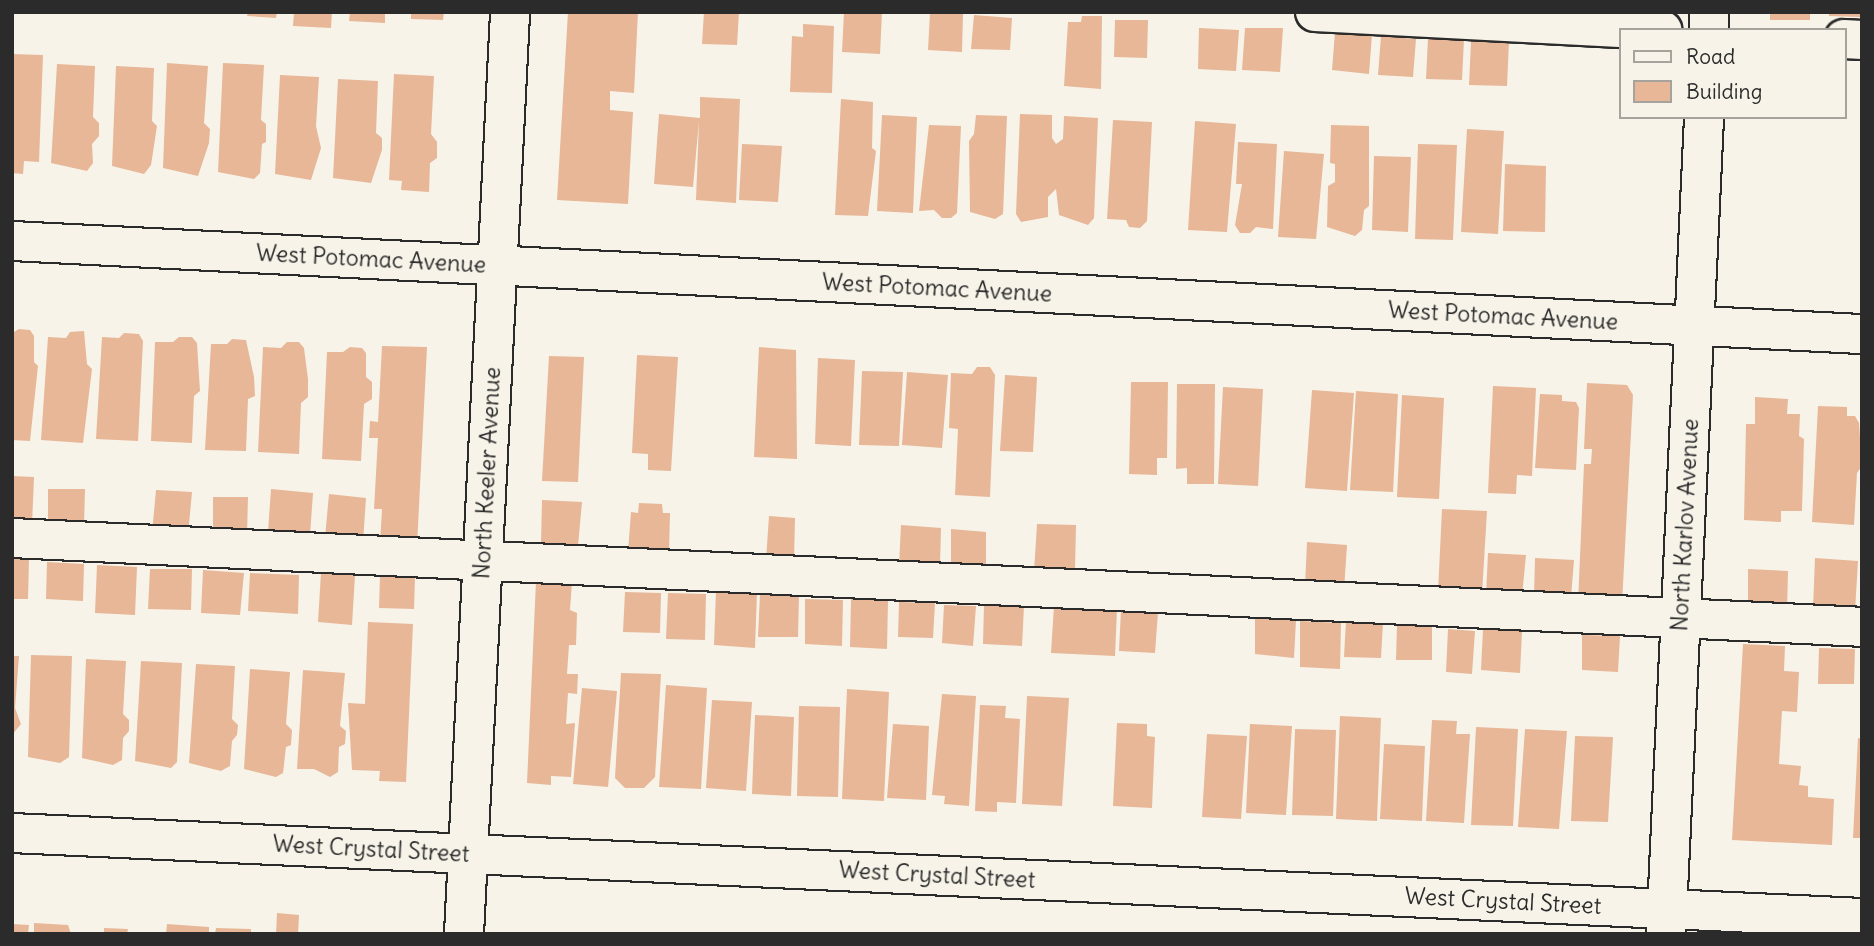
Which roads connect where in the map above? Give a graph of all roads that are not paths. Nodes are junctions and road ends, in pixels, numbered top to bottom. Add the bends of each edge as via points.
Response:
1 (510, 12) edge
2 (1315, 12) edge
3 (1624, 28) edge
4 (1704, 119) edge
5 (12, 241) edge
6 (497, 265) junction
7 (1695, 326) junction
8 (1862, 334) edge
9 (12, 538) edge
10 (482, 561) junction
11 (1681, 618) junction
12 (1862, 627) edge
13 (12, 832) edge
14 (468, 853) junction
15 (1862, 918) edge
16 (1667, 921) edge
17 (464, 934) edge

1 - 6 street, North Keeler Avenue
2 - 3 street
4 - 7 street, North Karlov Avenue
5 - 6 street, West Potomac Avenue
6 - 7 street, West Potomac Avenue
6 - 10 street, North Keeler Avenue
7 - 8 street, West Potomac Avenue
7 - 11 street, North Karlov Avenue
9 - 10 street
10 - 11 street
10 - 14 street, North Keeler Avenue
11 - 12 street
11 - 16 street, North Karlov Avenue
13 - 14 street, West Crystal Street
14 - 16 street, West Crystal Street
14 - 17 street, North Keeler Avenue
15 - 16 street, West Crystal Street

